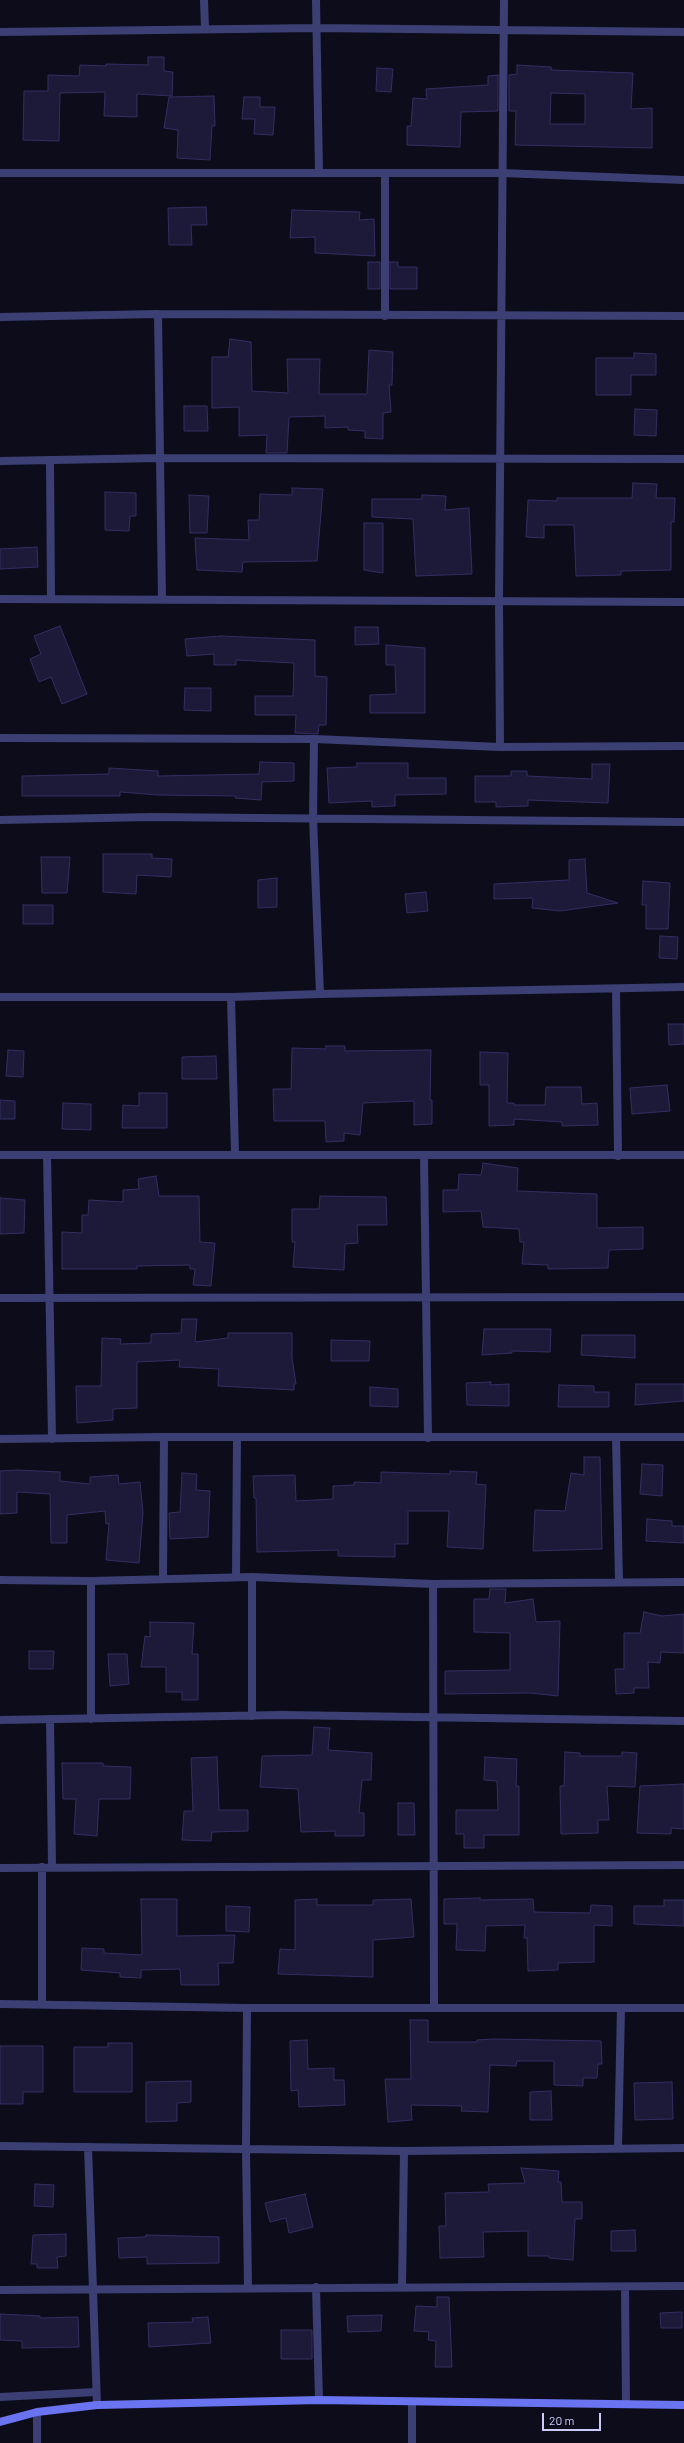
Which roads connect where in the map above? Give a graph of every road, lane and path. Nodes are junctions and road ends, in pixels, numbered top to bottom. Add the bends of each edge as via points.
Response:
1 (204, 0) edge
2 (316, 0) edge
3 (504, 0) edge
4 (205, 28) junction
5 (316, 28) junction
6 (504, 28) junction
7 (0, 32) edge
8 (684, 32) edge
9 (319, 172) junction
10 (0, 173) edge
11 (502, 173) junction
12 (386, 175) junction
13 (684, 180) edge
14 (158, 314) junction
15 (385, 316) junction
16 (684, 316) edge
17 (0, 317) edge
18 (502, 317) junction
19 (160, 458) junction
20 (500, 458) junction
21 (684, 459) edge
22 (50, 460) junction
23 (0, 461) edge
24 (0, 599) edge
25 (51, 599) junction
26 (162, 599) junction
27 (499, 600) junction
28 (684, 602) edge
29 (0, 738) edge
30 (314, 739) junction
31 (684, 746) edge
32 (500, 747) junction
33 (313, 818) junction
34 (0, 820) edge
35 (684, 822) edge
36 (684, 988) edge
37 (616, 989) junction
38 (320, 994) junction
39 (0, 997) edge
40 (231, 997) junction
41 (236, 1154) junction
42 (0, 1155) edge
43 (47, 1155) junction
44 (684, 1155) edge
45 (618, 1156) junction
46 (424, 1157) junction
47 (684, 1297) edge
48 (0, 1298) edge
49 (426, 1298) junction
50 (48, 1299) junction
51 (164, 1436) junction
52 (237, 1437) junction
53 (616, 1437) junction
54 (684, 1437) edge
55 (428, 1438) junction
56 (0, 1439) edge
57 (52, 1439) junction
58 (236, 1577) junction
59 (252, 1577) junction
60 (163, 1578) junction
61 (0, 1580) edge
62 (91, 1581) junction
63 (619, 1582) junction
64 (684, 1582) edge
65 (433, 1584) junction
66 (252, 1716) junction
67 (50, 1719) junction
68 (90, 1719) junction
69 (434, 1719) junction
70 (0, 1720) edge
71 (684, 1721) edge
72 (684, 1865) edge
73 (52, 1866) junction
74 (434, 1866) junction
75 (42, 1867) junction
76 (0, 1868) edge
77 (0, 2004) edge
78 (42, 2004) junction
79 (247, 2008) junction
80 (434, 2008) junction
81 (620, 2008) junction
82 (684, 2008) edge
83 (0, 2146) edge
84 (88, 2147) junction
85 (618, 2148) junction
86 (684, 2148) edge
87 (246, 2149) junction
88 (404, 2151) junction
89 (316, 2286) junction
90 (684, 2286) edge
91 (248, 2287) junction
92 (402, 2287) junction
93 (624, 2287) junction
94 (0, 2290) edge
95 (93, 2290) junction
96 (96, 2392) junction
97 (0, 2397) edge
98 (319, 2400) junction
99 (412, 2402) junction
100 (626, 2404) junction
101 (97, 2405) junction
102 (684, 2405) edge
103 (37, 2412) junction
104 (0, 2422) edge
105 (38, 2443) edge
106 (412, 2443) edge

1 - 4 street
2 - 5 street
3 - 6 street
4 - 5 street
4 - 7 street
5 - 6 street
5 - 9 street
6 - 8 street
6 - 11 street
9 - 10 street
9 - 12 street
11 - 12 street
11 - 13 street
11 - 18 street
12 - 15 street
14 - 15 street
14 - 17 street
14 - 19 street
15 - 18 street
16 - 18 street
18 - 20 street
19 - 20 street
19 - 22 street
19 - 26 street
20 - 21 street
20 - 27 street
22 - 23 street
22 - 25 street
24 - 25 street
25 - 26 street
26 - 27 street
27 - 28 street
27 - 32 street
29 - 30 street
30 - 32 street
30 - 33 street
31 - 32 street
33 - 34 street via 152,817
33 - 35 street
33 - 38 street
36 - 37 street
37 - 38 street
37 - 45 street
38 - 40 street
39 - 40 street
40 - 41 street
41 - 43 street
41 - 46 street
42 - 43 street
43 - 50 street
44 - 45 street
45 - 46 street
46 - 49 street
47 - 49 street
48 - 50 street
49 - 50 street
49 - 55 street
50 - 57 street
51 - 52 street
51 - 57 street
51 - 60 street
52 - 55 street
52 - 58 street
53 - 54 street
53 - 55 street
53 - 63 street
56 - 57 street
58 - 59 street
58 - 60 street
59 - 65 street
59 - 66 street
60 - 62 street
61 - 62 street
62 - 68 street
63 - 64 street
63 - 65 street
65 - 69 street
66 - 68 street
66 - 69 street
67 - 68 street
67 - 70 street
67 - 73 street
69 - 71 street
69 - 74 street
72 - 74 street
73 - 74 street
73 - 75 street
74 - 80 street
75 - 76 street
75 - 78 street
77 - 78 street
78 - 79 street
79 - 80 street
79 - 87 street
80 - 81 street
81 - 82 street
81 - 85 street
83 - 84 street
84 - 87 street
84 - 95 street
85 - 86 street
85 - 88 street
87 - 88 street
87 - 91 street
88 - 92 street
89 - 91 street
89 - 92 street
89 - 98 street
90 - 93 street
91 - 95 street
92 - 93 street
93 - 100 street
94 - 95 street
95 - 96 street
96 - 97 street
96 - 101 street
98 - 99 street
98 - 101 street
99 - 100 street
99 - 106 street
100 - 102 street
101 - 103 street
103 - 104 street
103 - 105 street

